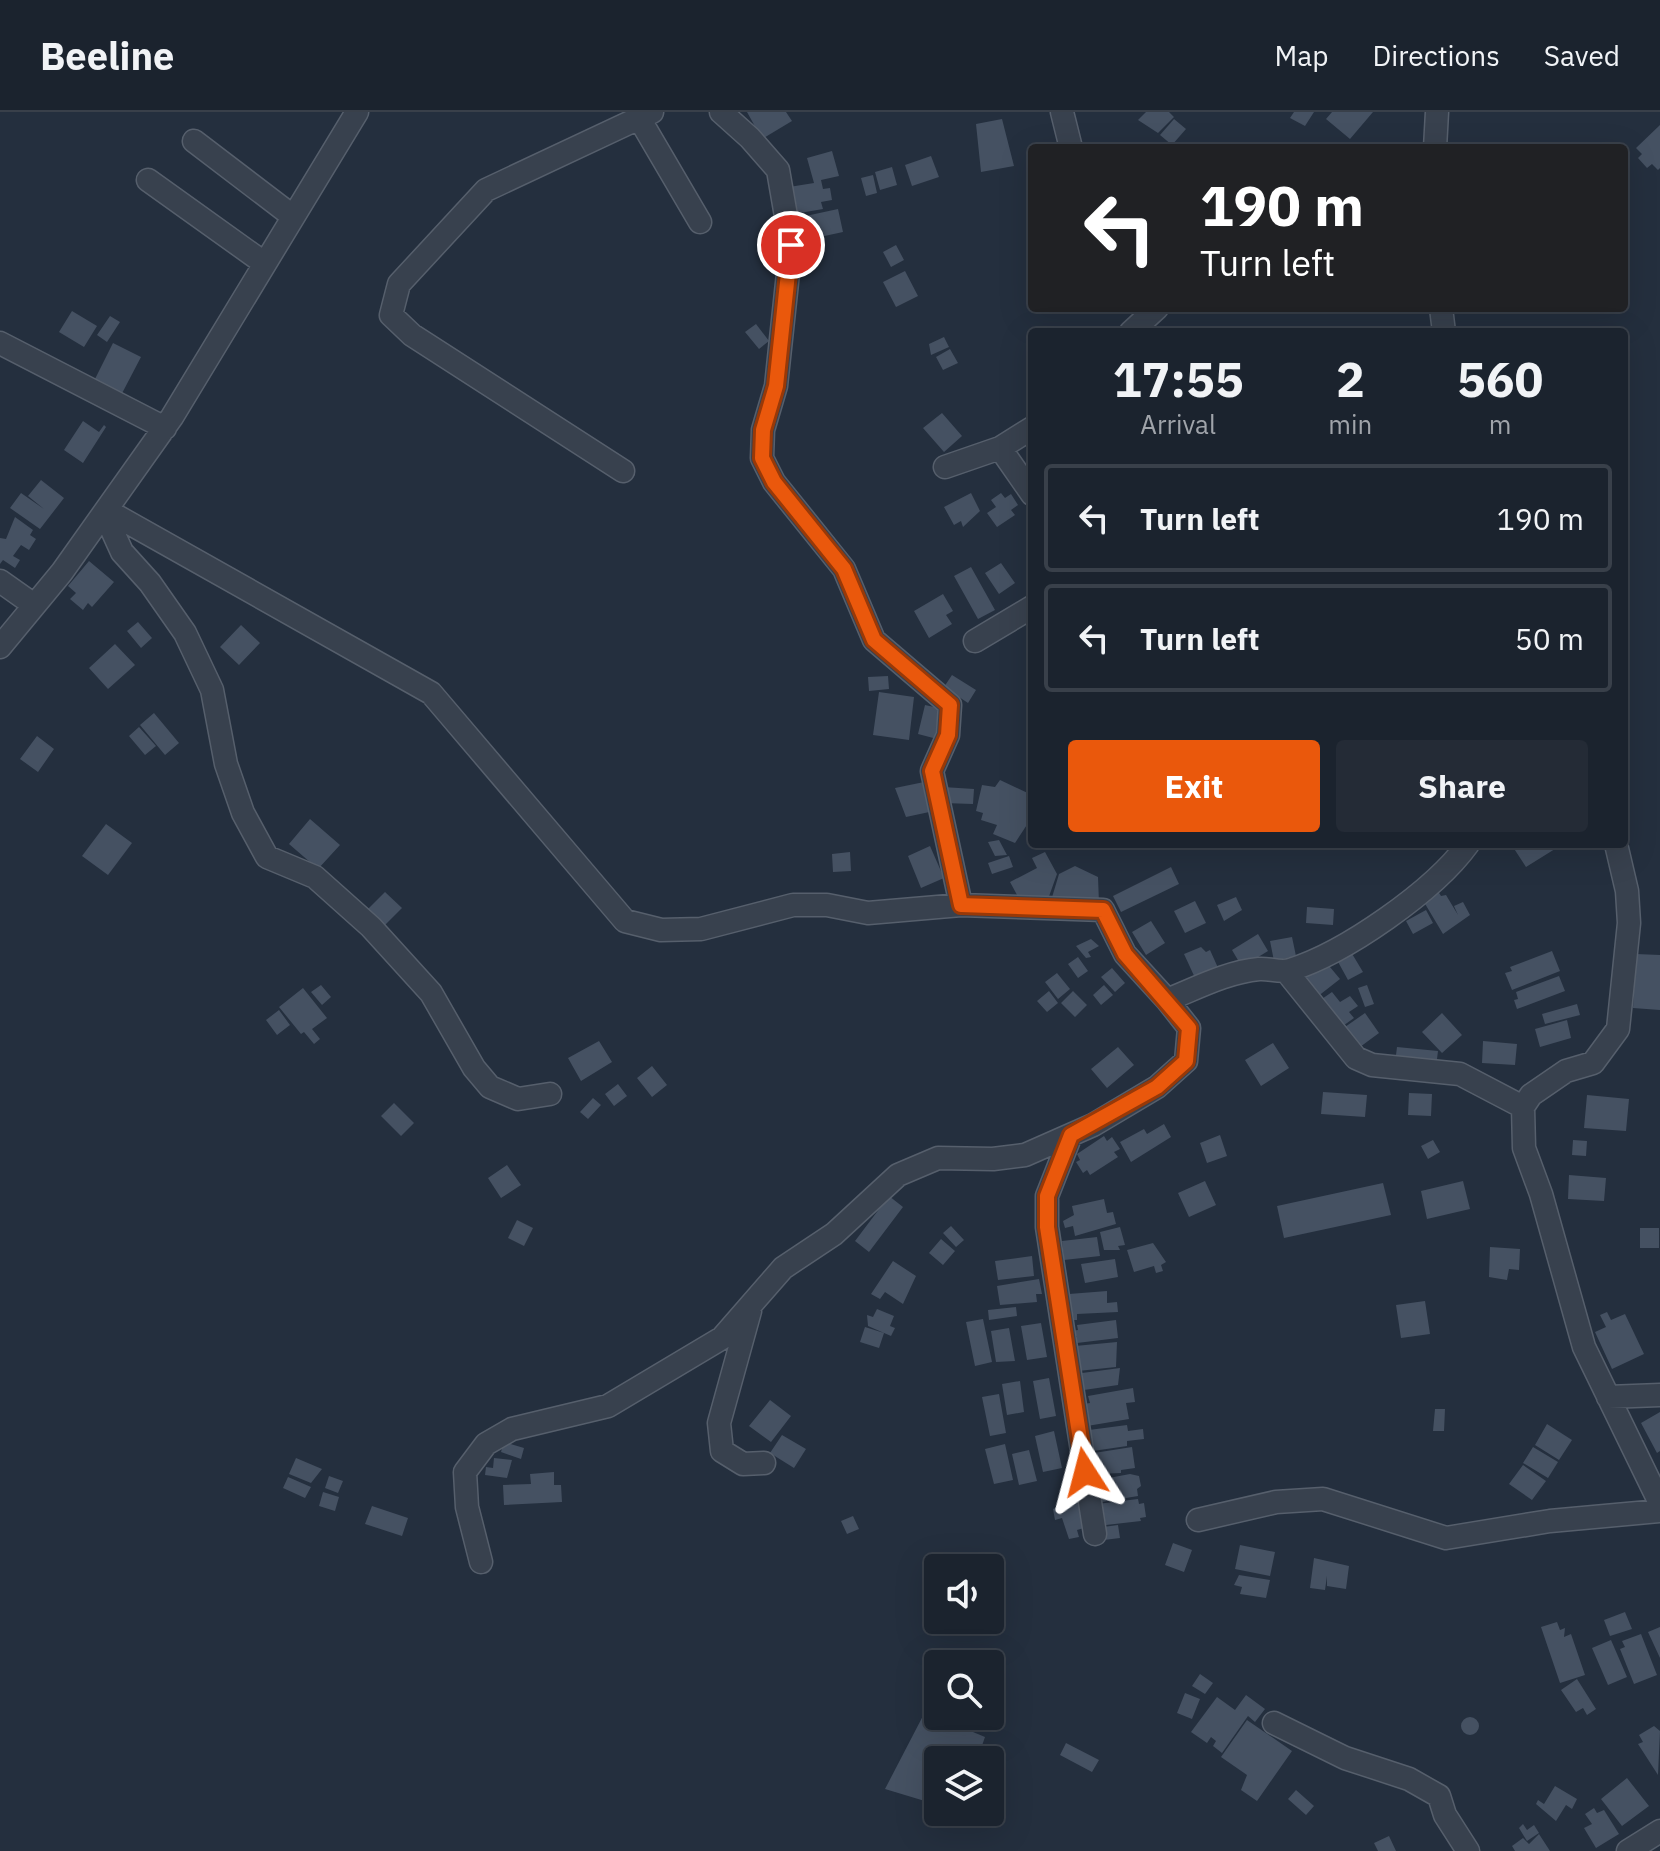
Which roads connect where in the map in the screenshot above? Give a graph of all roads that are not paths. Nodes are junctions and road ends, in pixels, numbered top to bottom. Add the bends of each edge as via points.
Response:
1 (357, 112) edge
2 (721, 112) edge
3 (1062, 112) edge
4 (1437, 112) edge
5 (646, 115) edge
6 (194, 141) dead end
7 (1070, 144) edge
8 (1435, 144) edge
9 (148, 180) dead end
10 (291, 215) junction
11 (700, 222) dead end
12 (264, 263) junction
13 (1153, 312) edge
14 (1135, 328) edge
15 (0, 343) edge
16 (165, 428) junction
17 (1028, 430) edge
18 (1000, 448) junction
19 (945, 467) dead end
20 (623, 471) dead end
21 (1028, 488) edge
22 (109, 511) junction
23 (0, 581) edge
24 (34, 605) junction
25 (1028, 609) edge
26 (975, 641) dead end
27 (0, 647) edge
28 (1464, 848) edge
29 (1617, 848) edge
30 (961, 905) junction
31 (1286, 971) junction
32 (1167, 1000) junction
33 (550, 1094) dead end
34 (1523, 1107) junction
35 (1071, 1135) junction
36 (751, 1306) junction
37 (1660, 1395) edge
38 (1608, 1397) junction
39 (764, 1463) dead end
40 (1660, 1503) edge
41 (1660, 1511) edge
42 (1198, 1520) dead end
43 (1095, 1534) dead end
44 (481, 1562) dead end
45 (1274, 1723) dead end
46 (1660, 1831) edge
47 (1468, 1851) edge
48 (1628, 1851) edge

1 - 10 street
2 - 30 street via 778,170 791,245 776,386 763,430 762,458 774,482 844,569 874,640 950,705 948,735 932,771
3 - 7 street
4 - 8 street
5 - 11 street
5 - 20 street via 486,190 399,284 391,315 412,335
6 - 10 street
9 - 12 street
10 - 12 street
12 - 16 street
13 - 14 street
15 - 16 street
16 - 22 street
17 - 18 street
18 - 19 street
18 - 21 street
22 - 24 street
22 - 30 street via 431,693 625,921 661,930 701,929 793,905 868,913
22 - 33 street via 122,552 185,633 212,690 226,764 243,813 267,857 315,877 371,927 431,993 490,1087 518,1099
23 - 24 street
24 - 27 street
25 - 26 street
28 - 31 street via 1414,897 1348,944
29 - 34 street via 1629,923 1618,1029 1593,1063 1566,1071 1531,1095
30 - 32 street via 1103,910 1125,954
31 - 32 street via 1228,975
31 - 34 street via 1356,1058 1372,1065 1460,1074
32 - 35 street via 1189,1028 1186,1061 1157,1087
34 - 38 street via 1524,1148 1584,1347
35 - 36 street via 1025,1155 938,1158 898,1175 834,1234 783,1268
35 - 43 street via 1047,1196 1047,1227
36 - 39 street via 719,1423 722,1451 743,1464
36 - 44 street via 722,1338 608,1406 512,1429 486,1444 465,1472 467,1507
37 - 38 street
38 - 40 street
41 - 42 street via 1446,1538 1323,1499 1300,1498
45 - 47 street via 1439,1796
46 - 48 street

